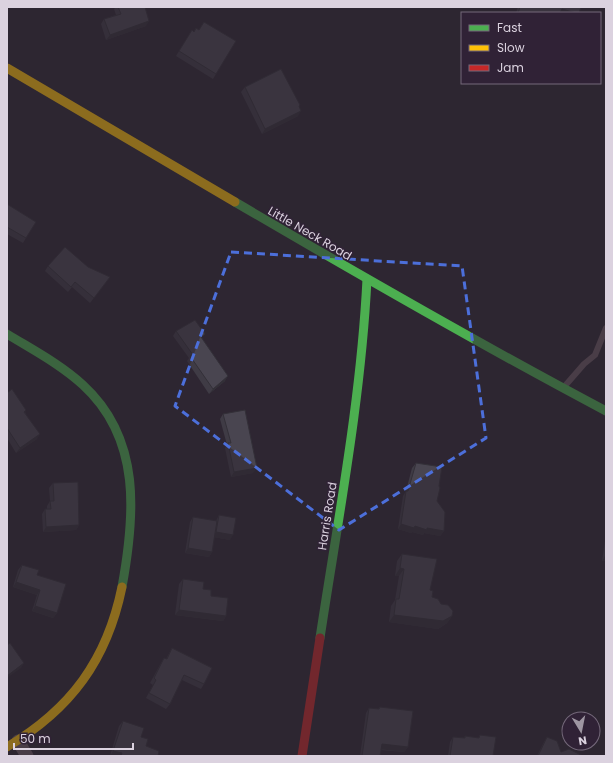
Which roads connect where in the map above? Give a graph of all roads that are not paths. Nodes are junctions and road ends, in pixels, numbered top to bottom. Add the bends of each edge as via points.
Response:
1 (7, 68) edge
2 (367, 279) junction
3 (606, 328) edge
4 (7, 334) edge
5 (563, 388) junction
6 (606, 411) edge
7 (12, 744) edge
8 (27, 756) edge
9 (302, 756) edge

1 - 2 street, Little Neck Road
2 - 5 street, Little Neck Road
2 - 9 street, Harris Road via 355,411
3 - 5 lane via 595,355
4 - 7 street via 49,359 83,384 103,409 125,453 132,501 127,564 120,598 112,625 97,658 82,683 62,706 38,727
5 - 6 street, Little Neck Road
7 - 8 street

